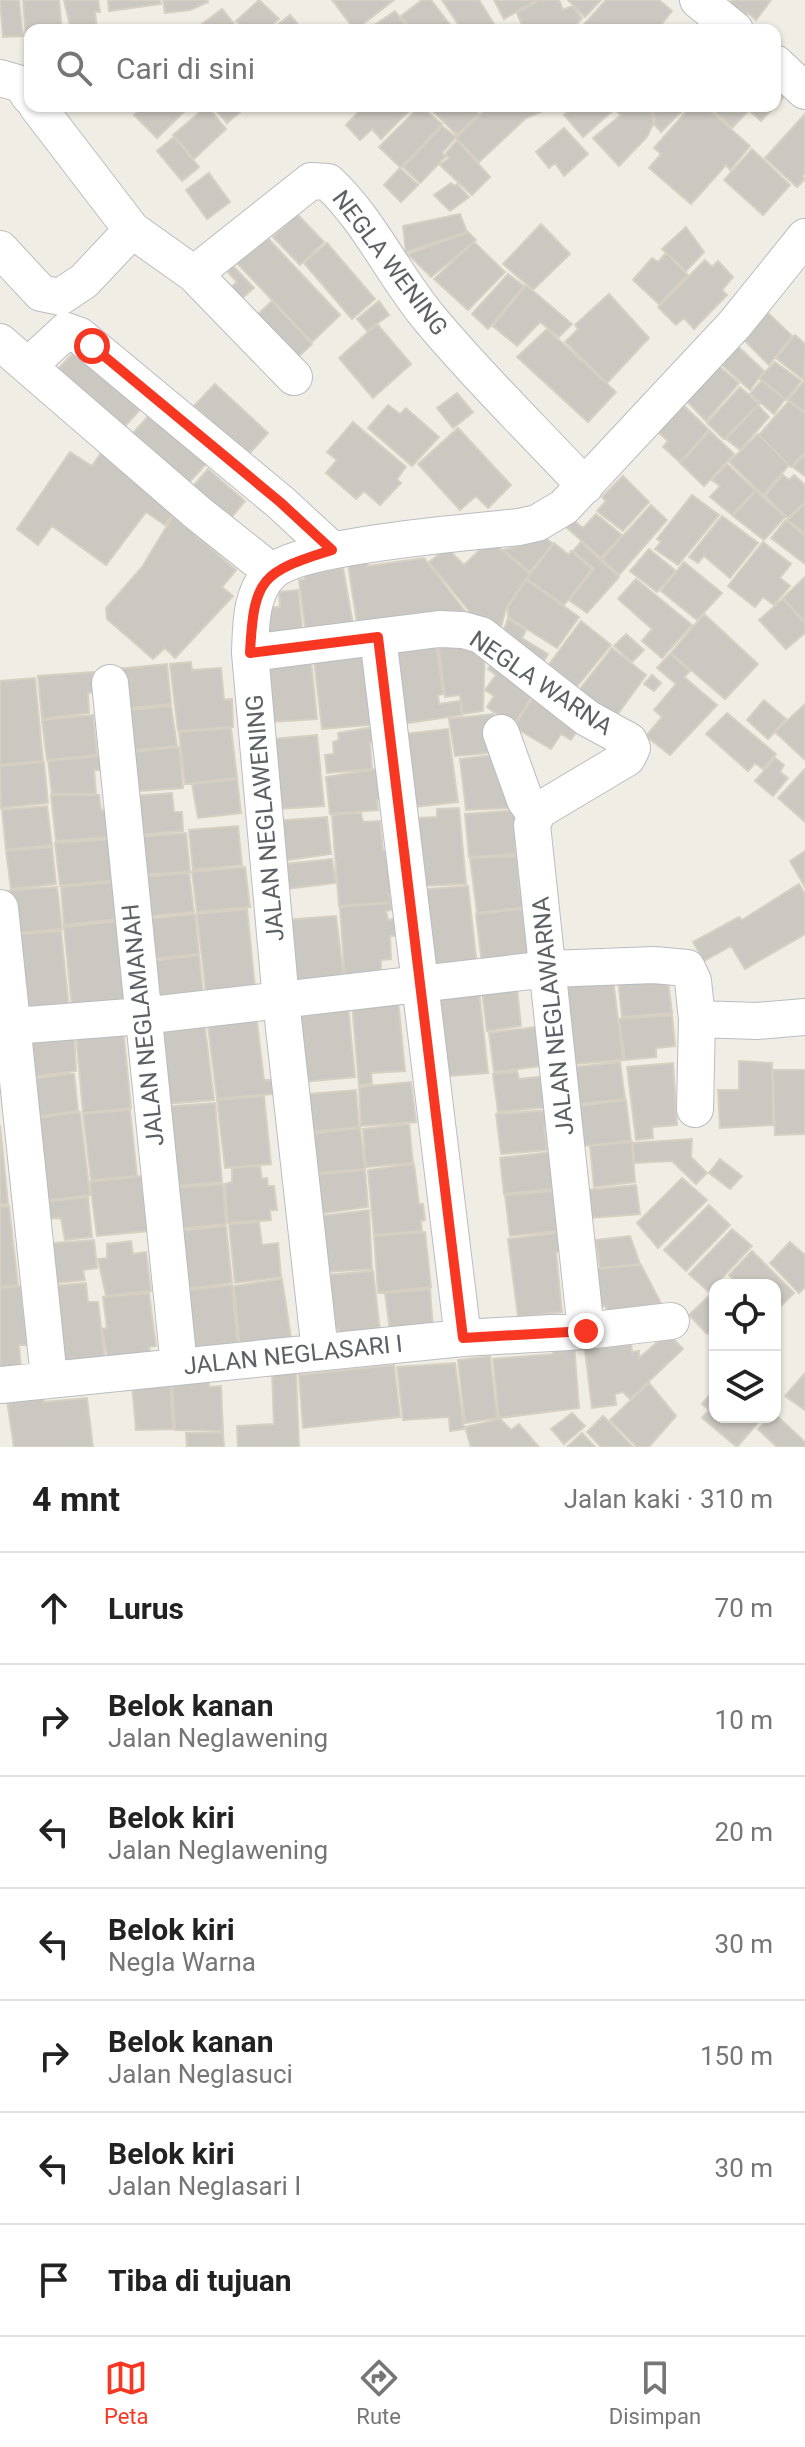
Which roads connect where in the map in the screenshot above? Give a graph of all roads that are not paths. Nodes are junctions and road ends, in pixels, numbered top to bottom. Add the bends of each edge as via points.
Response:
1 (698, 0) edge
2 (728, 24) edge
3 (0, 59) edge
4 (24, 60) edge
5 (781, 69) edge
6 (0, 78) edge
7 (24, 88) edge
8 (805, 91) edge
9 (42, 112) edge
10 (132, 230) junction
11 (802, 248) edge
12 (0, 249) edge
13 (194, 274) junction
14 (0, 342) edge
15 (39, 356) dead end
16 (294, 377) dead end
17 (585, 486) junction
18 (332, 550) junction
19 (272, 572) junction
20 (378, 637) junction
21 (250, 653) junction
22 (110, 683) dead end
23 (501, 733) dead end
24 (535, 814) junction
25 (0, 908) edge
26 (549, 969) junction
27 (419, 987) junction
28 (281, 1001) junction
29 (142, 1016) junction
30 (805, 1017) edge
31 (697, 1019) junction
32 (6, 1026) edge
33 (695, 1109) dead end
34 (671, 1321) dead end
35 (586, 1331) junction
36 (463, 1338) junction
37 (320, 1352) junction
38 (179, 1366) junction
39 (49, 1378) junction
40 (0, 1385) edge

1 - 2 street
3 - 4 street
5 - 8 street
6 - 7 street
9 - 10 street
10 - 12 street via 84,281 60,297 41,293
10 - 13 street
11 - 17 street
13 - 16 street
13 - 17 street, NEGLA WENING via 311,181 328,182 366,224 390,268 430,320
14 - 19 street
15 - 18 street via 66,331 80,336
17 - 18 street via 537,523
18 - 19 street
19 - 21 street, JALAN NEGLAWENING via 252,615
20 - 21 street, NEGLA WARNA
20 - 24 street, NEGLA WARNA via 439,629 481,635 587,718 629,741 630,752
20 - 27 street
21 - 28 street, JALAN NEGLAWENING
22 - 29 street, JALAN NEGLAMANAH
23 - 24 street
24 - 26 street, JALAN NEGLAWARNA
25 - 32 street
26 - 27 street
26 - 31 street via 684,966 693,981
26 - 35 street, JALAN NEGLAWARNA
27 - 28 street
27 - 36 street
28 - 29 street
28 - 37 street, JALAN NEGLAWENING
29 - 32 street
29 - 38 street, JALAN NEGLAMANAH
30 - 31 street
31 - 33 street
32 - 39 street
34 - 35 street, JALAN NEGLASARI I
35 - 36 street, JALAN NEGLASARI I
36 - 37 street, JALAN NEGLASARI I
37 - 38 street, JALAN NEGLASARI I
38 - 39 street, JALAN NEGLASARI I
39 - 40 street, JALAN NEGLASARI I

